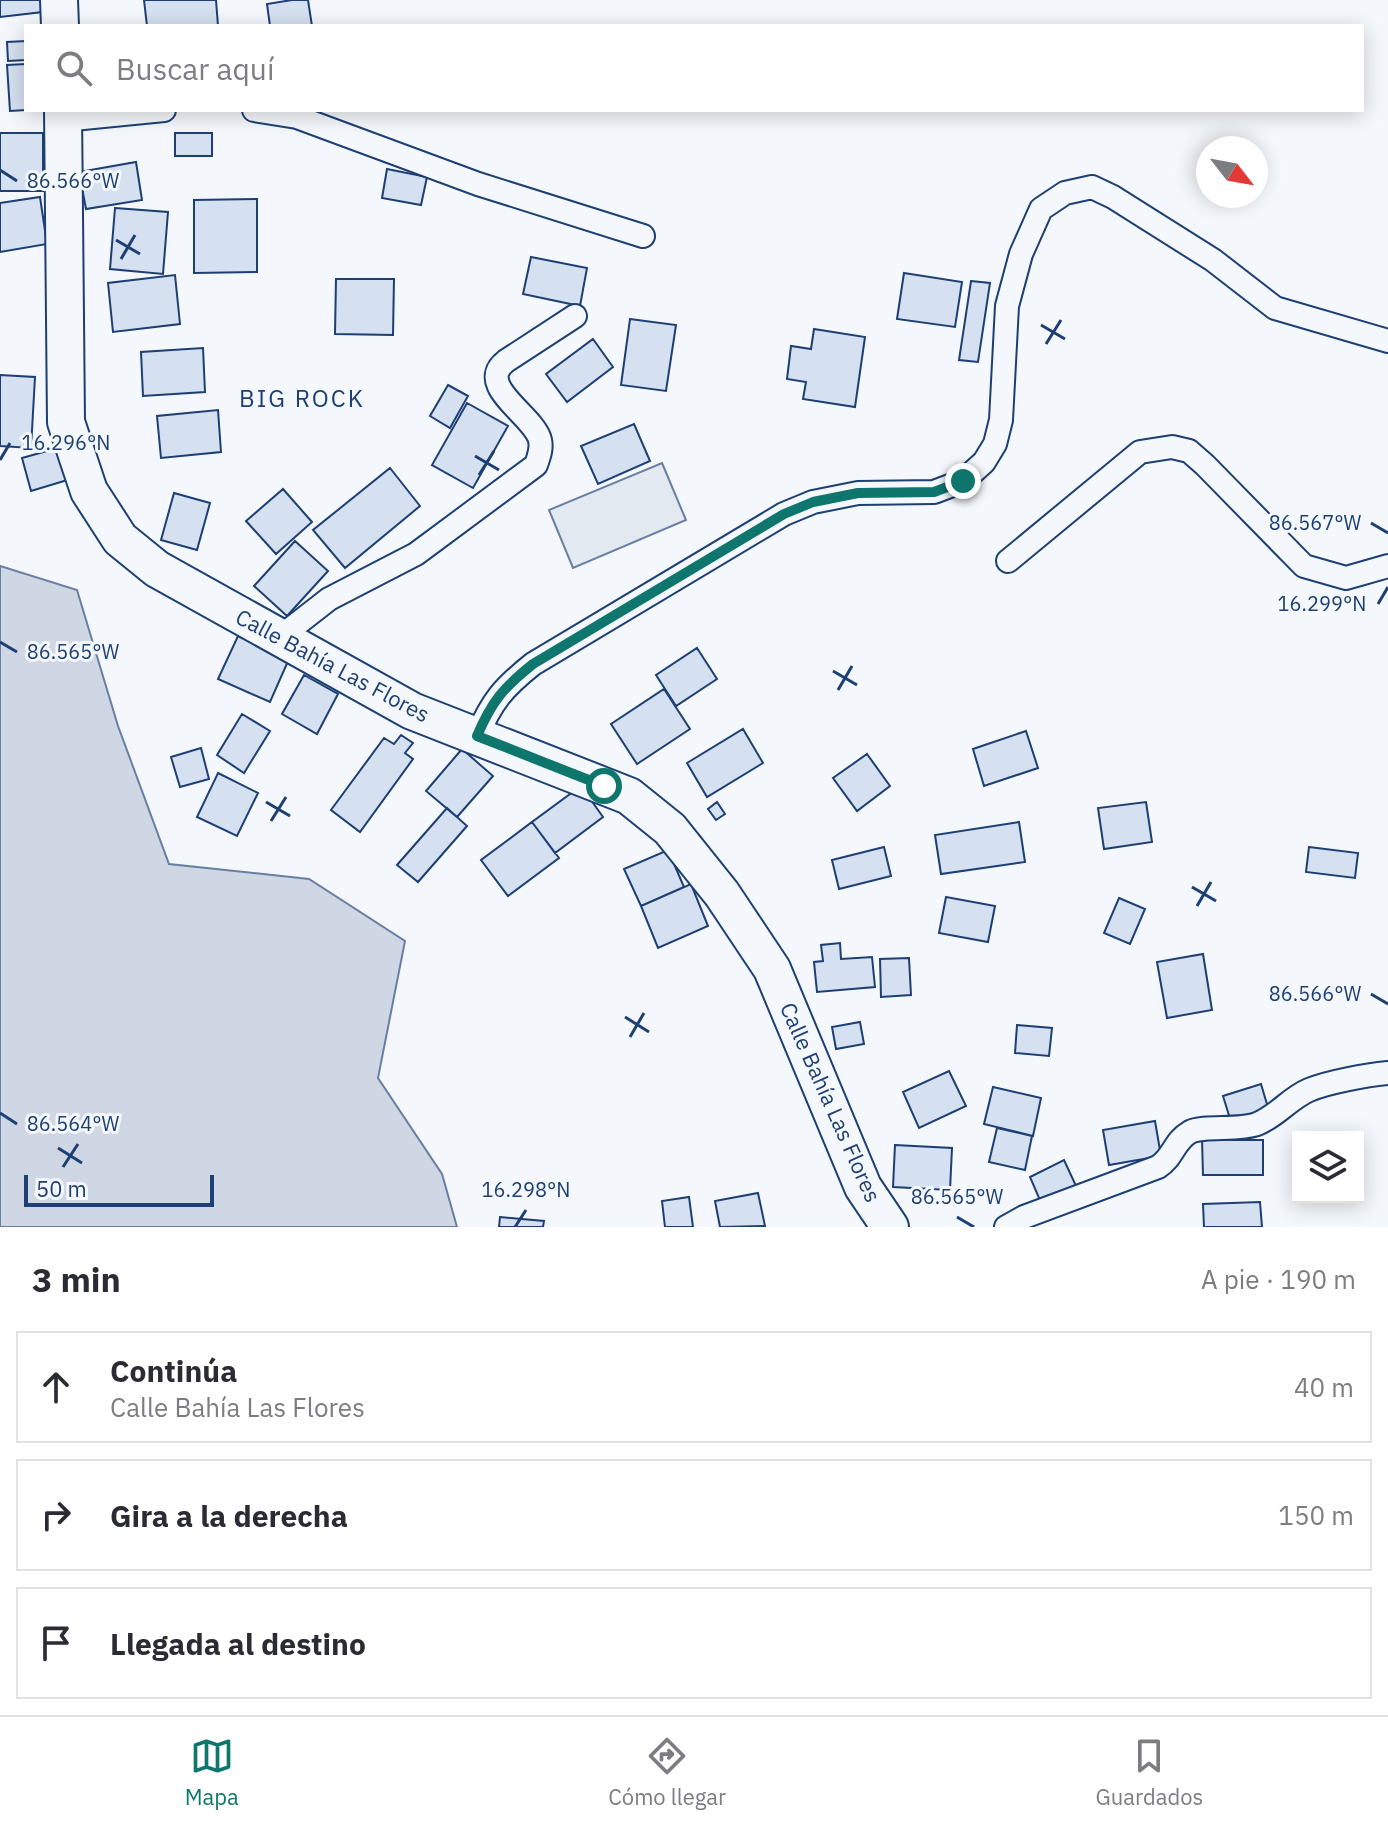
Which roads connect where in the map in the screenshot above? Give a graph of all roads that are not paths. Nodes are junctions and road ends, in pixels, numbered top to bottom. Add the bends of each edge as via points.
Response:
1 (59, 0) edge
2 (60, 24) edge
3 (124, 112) edge
4 (266, 112) edge
5 (63, 115) edge
6 (643, 236) dead end
7 (575, 316) dead end
8 (1388, 341) edge
9 (1008, 561) dead end
10 (1388, 566) edge
11 (279, 638) junction
12 (477, 736) junction
13 (1388, 1073) edge
14 (890, 1227) edge
15 (1006, 1227) edge

1 - 2 main road
3 - 5 street
4 - 6 street via 297,117 478,184
5 - 11 main road, Calle Bahía Las Flores via 66,422 89,491 120,539 157,569
7 - 11 street via 500,365 497,375 498,388 536,430 536,465 416,554 329,599
8 - 12 street via 1275,308 1213,260 1113,197 1092,187 1065,193 1041,209 1021,254 1007,306 1001,420 984,462 963,481 934,492 858,493 784,514 533,664 489,707
9 - 10 street via 1140,452 1172,447 1189,451 1205,465 1304,566 1346,578
11 - 12 main road, Calle Bahía Las Flores via 412,711
12 - 14 main road, Calle Bahía Las Flores via 629,796 670,829 772,969 863,1187
13 - 15 street via 1308,1090 1255,1125 1195,1130 1178,1140 1168,1161 1158,1167

